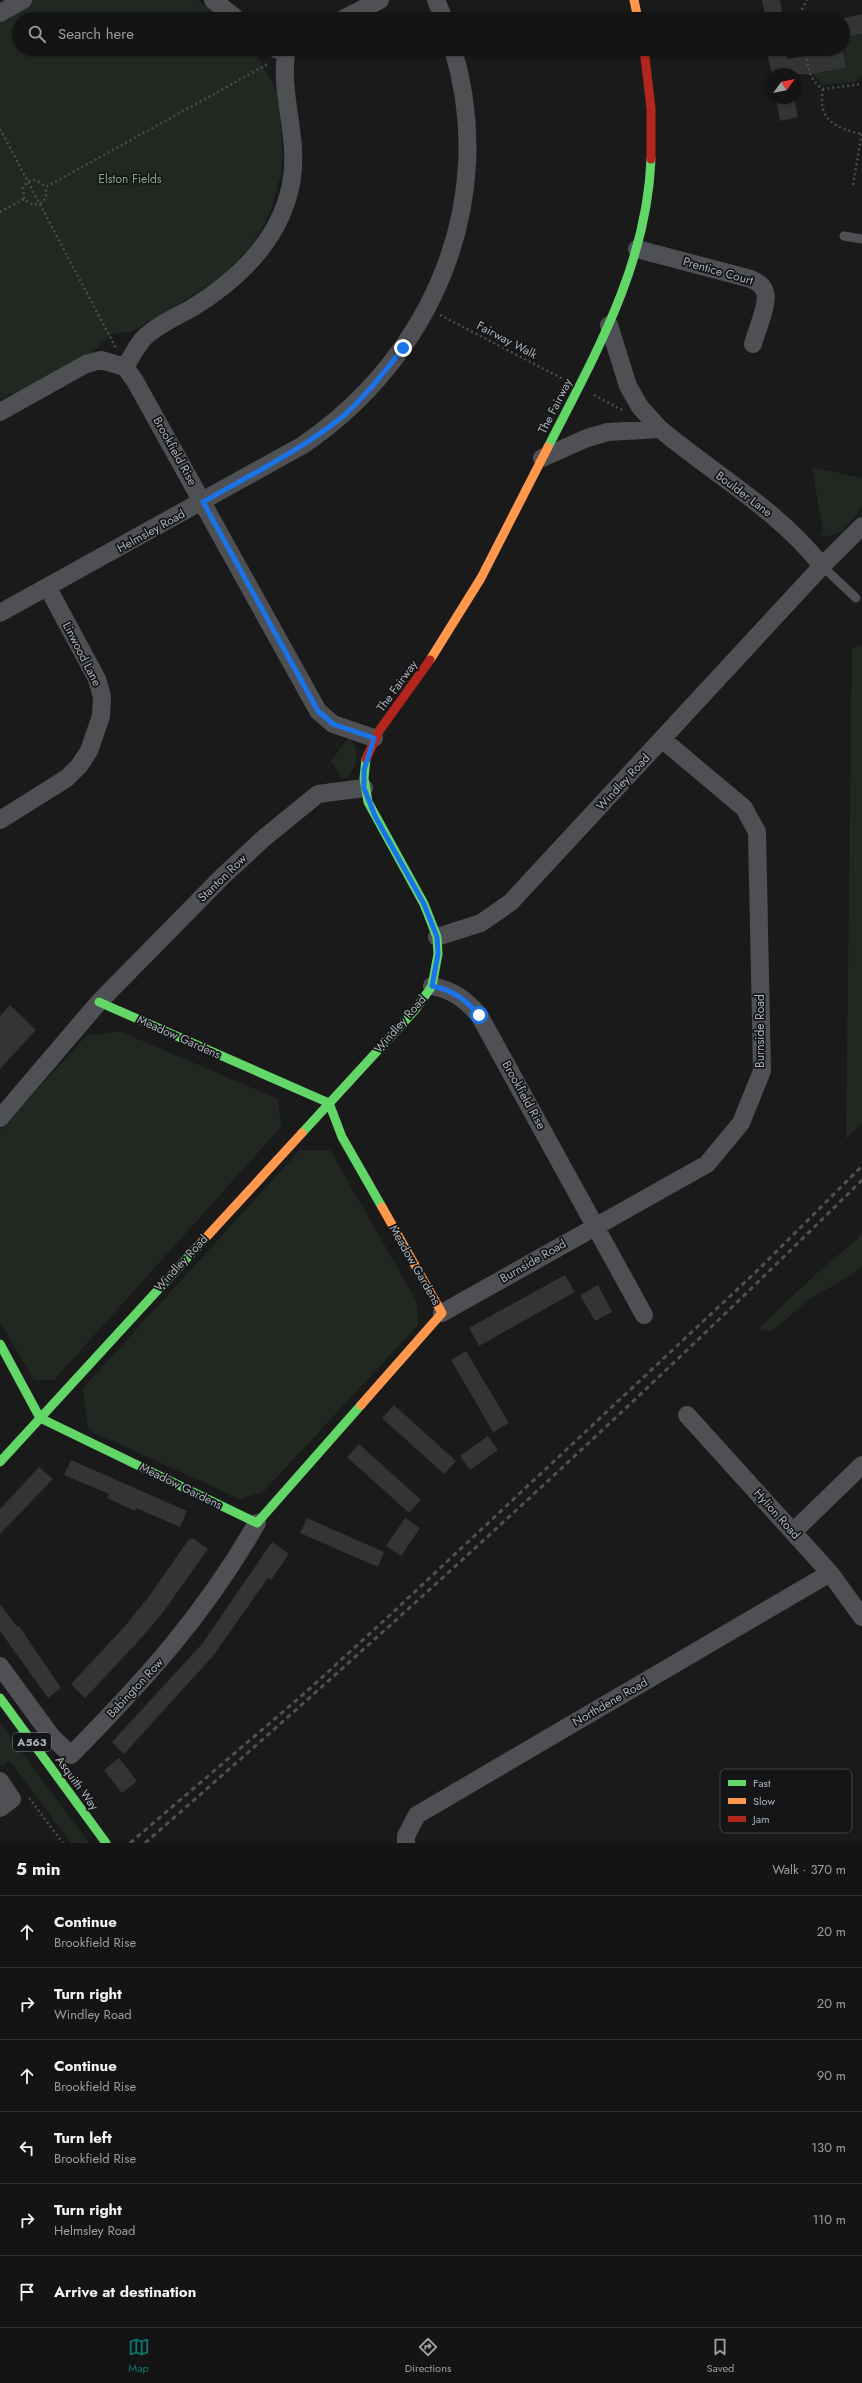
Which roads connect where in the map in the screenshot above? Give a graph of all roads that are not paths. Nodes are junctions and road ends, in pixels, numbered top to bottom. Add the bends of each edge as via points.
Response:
1 (23, 0) edge
2 (213, 0) edge
3 (380, 0) edge
4 (436, 0) edge
5 (634, 0) edge
6 (228, 12) edge
7 (357, 12) edge
8 (441, 12) edge
9 (637, 12) edge
10 (0, 13) edge
11 (284, 56) edge
12 (456, 56) edge
13 (645, 56) edge
14 (844, 236) dead end
15 (862, 239) edge
16 (637, 249) junction
17 (609, 325) junction
18 (753, 344) dead end
19 (125, 367) junction
20 (0, 412) edge
21 (660, 429) junction
22 (542, 458) junction
23 (203, 502) junction
24 (862, 526) edge
25 (822, 566) junction
26 (48, 588) junction
27 (856, 598) dead end
28 (0, 613) edge
29 (374, 738) junction
30 (663, 740) junction
31 (364, 788) junction
32 (0, 820) edge
33 (437, 937) junction
34 (432, 986) junction
35 (99, 1002) junction
36 (329, 1103) junction
37 (0, 1118) edge
38 (595, 1226) junction
39 (442, 1313) junction
40 (644, 1315) dead end
41 (0, 1344) edge
42 (687, 1415) dead end
43 (40, 1418) junction
44 (0, 1462) edge
45 (862, 1465) edge
46 (257, 1523) junction
47 (793, 1532) junction
48 (830, 1573) junction
49 (862, 1617) edge
50 (0, 1666) edge
51 (0, 1698) edge
52 (0, 1781) edge
53 (0, 1808) edge
54 (106, 1843) edge
55 (406, 1843) edge

1 - 10 street
2 - 6 street
3 - 7 street
4 - 8 street
5 - 9 main road
11 - 19 street via 294,158 288,197 273,231 261,250 237,276 214,294 144,338
12 - 23 street, Helmsley Road via 467,121 465,195 456,238 427,308 403,348 381,376 343,416 303,445
13 - 16 main road, The Fairway via 651,87 652,141 650,182
14 - 15 lane
16 - 17 main road, The Fairway
16 - 18 street, Prentice Court via 752,279 761,285 766,293 765,303
17 - 21 street, Boulder Lane via 628,386 640,407
17 - 22 main road, The Fairway
19 - 20 street via 101,360 86,364
19 - 23 street, Brookfield Rise
21 - 22 street via 608,432 587,438
21 - 25 street, Boulder Lane via 785,525
22 - 29 main road, The Fairway via 470,598
23 - 26 street, Helmsley Road
23 - 29 street, Brookfield Rise via 318,711 333,724
24 - 25 street, Windley Road
25 - 27 lane
25 - 30 street, Windley Road
26 - 28 street, Helmsley Road
26 - 32 street, Linwood Lane via 97,680 102,697 101,716 89,751 79,766 67,778
29 - 31 main road via 364,770
30 - 33 street, Windley Road via 511,902 481,923
30 - 38 street, Burnside Road via 744,808 756,832 762,1071 741,1123 707,1164
31 - 33 main road via 375,816 424,904
31 - 35 street, Stanton Row via 318,794 307,802 223,876
33 - 34 main road, Windley Road via 438,954
34 - 36 main road, Windley Road via 415,1010
34 - 38 street, Brookfield Rise via 446,988 466,1000 479,1015
35 - 36 main road, Meadow Gardens
35 - 37 street
36 - 39 main road, Meadow Gardens via 342,1138
36 - 43 main road, Windley Road
38 - 39 street, Burnside Road
38 - 40 street, Brookfield Rise
39 - 46 main road, Meadow Gardens
41 - 43 main road
42 - 47 street, Hylion Road
43 - 44 main road, Windley Road
43 - 46 main road, Meadow Gardens
45 - 47 street
46 - 50 street, Babington Row via 233,1565 180,1638 148,1676 71,1755 52,1737
47 - 48 street, Hylion Road
48 - 49 street, Hylion Road
48 - 55 street, Northdene Road via 417,1815 406,1836
51 - 54 main road, Asquith Way / A563
52 - 53 street via 12,1799

